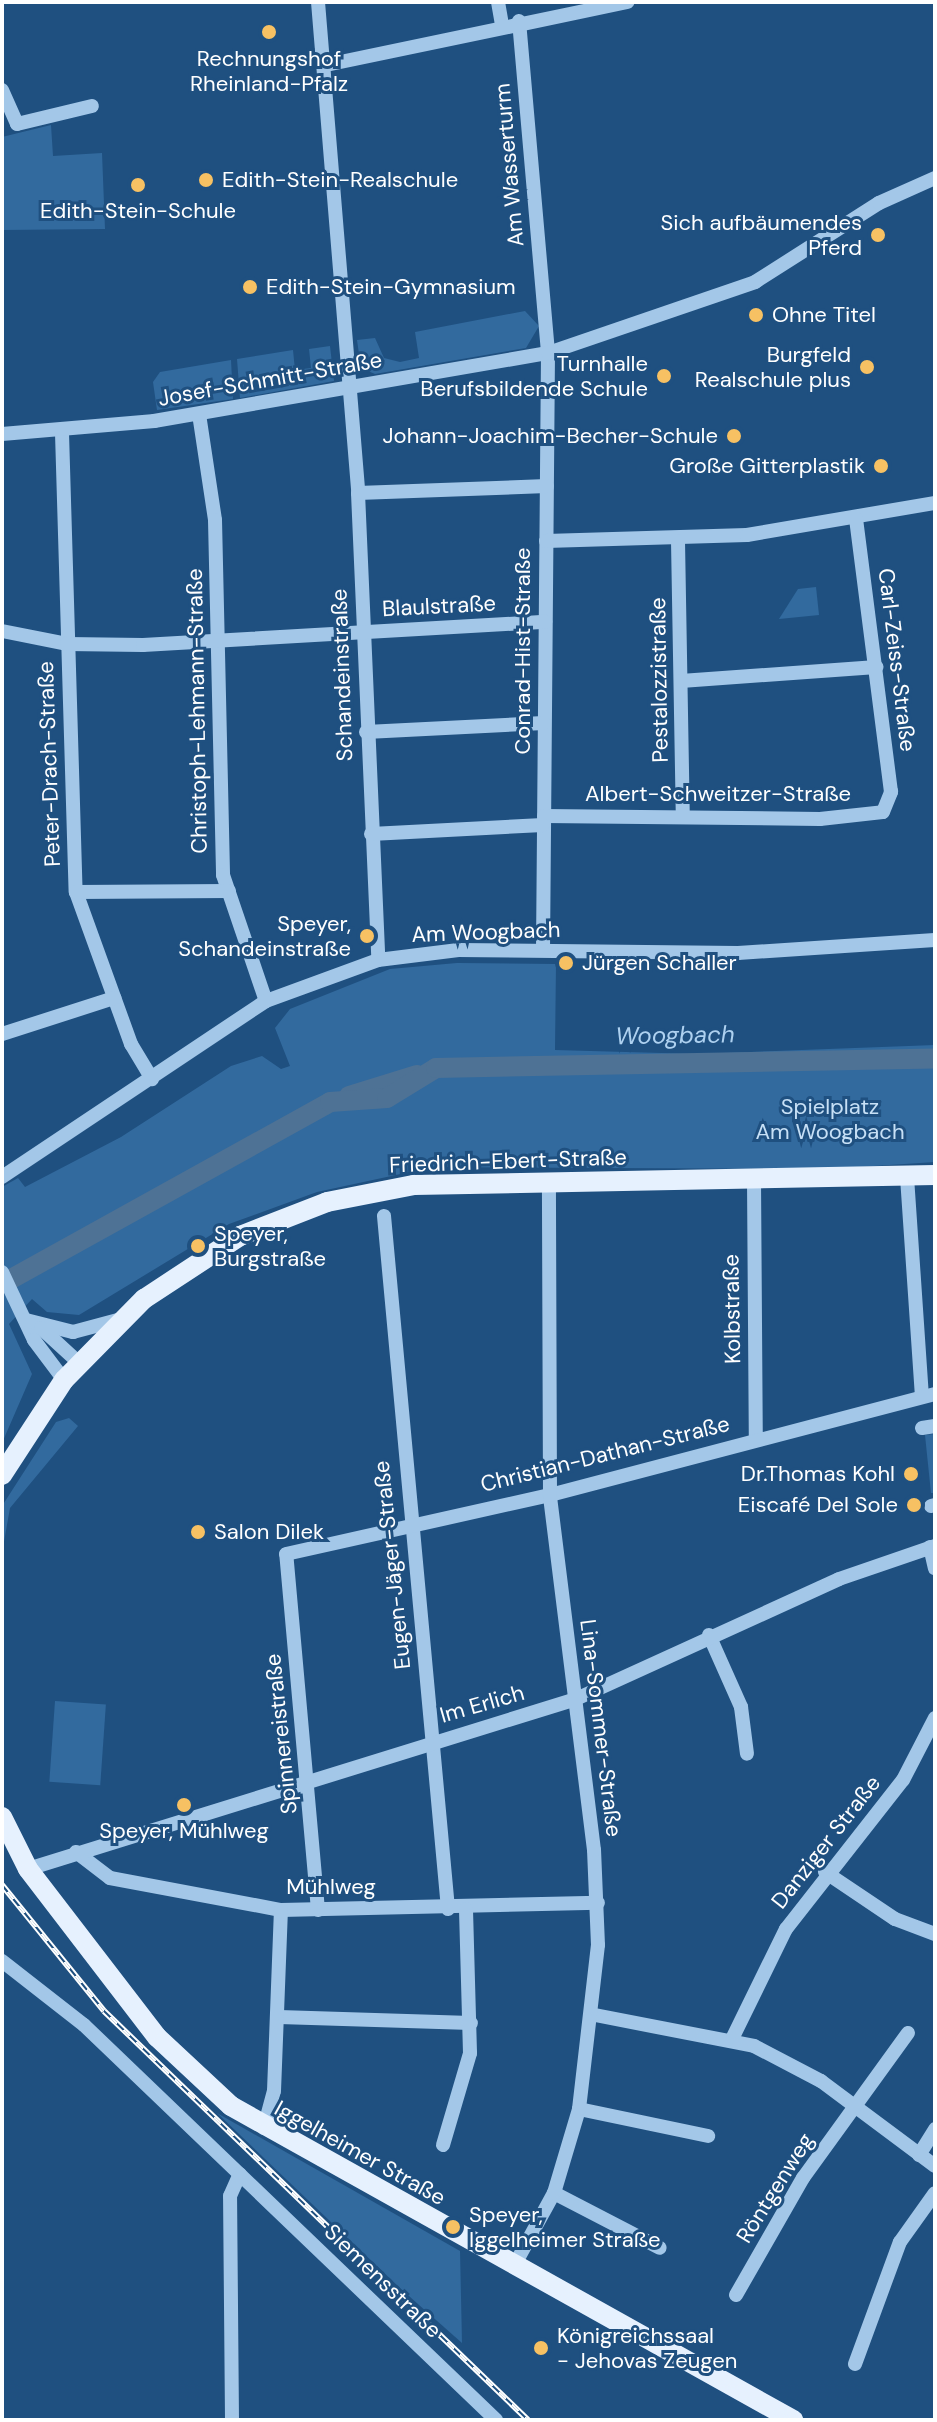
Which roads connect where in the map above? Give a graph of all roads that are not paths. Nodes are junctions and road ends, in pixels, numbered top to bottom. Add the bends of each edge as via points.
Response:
1 (318, 2) edge
2 (498, 2) edge
3 (627, 2) edge
4 (540, 9) edge
5 (519, 21) junction
6 (502, 24) junction
7 (326, 65) junction
8 (2, 90) edge
9 (92, 106) dead end
10 (935, 178) edge
11 (548, 353) junction
12 (351, 388) junction
13 (199, 414) junction
14 (62, 433) junction
15 (2, 434) edge
16 (547, 486) junction
17 (358, 493) junction
18 (935, 503) edge
19 (856, 519) junction
20 (546, 541) junction
21 (678, 541) junction
22 (545, 622) junction
23 (2, 631) edge
24 (363, 632) junction
25 (216, 640) junction
26 (67, 644) junction
27 (877, 667) junction
28 (681, 681) junction
29 (544, 723) junction
30 (366, 732) junction
31 (888, 807) joint
32 (683, 817) junction
33 (544, 820) junction
34 (371, 834) junction
35 (229, 891) junction
36 (76, 892) junction
37 (935, 940) edge
38 (543, 950) junction
39 (378, 960) junction
40 (114, 998) junction
41 (266, 1001) junction
42 (2, 1034) edge
43 (152, 1079) junction
44 (935, 1175) edge
45 (2, 1177) edge
46 (907, 1177) junction
47 (754, 1180) junction
48 (549, 1182) junction
49 (384, 1216) dead end
50 (2, 1272) edge
51 (123, 1318) junction
52 (29, 1320) junction
53 (79, 1363) junction
54 (64, 1380) junction
55 (929, 1395) edge
56 (756, 1438) junction
57 (2, 1475) edge
58 (550, 1495) junction
59 (408, 1525) junction
60 (933, 1546) edge
61 (286, 1554) joint
62 (935, 1568) edge
63 (709, 1635) junction
64 (576, 1699) junction
65 (935, 1718) edge
66 (433, 1740) junction
67 (747, 1754) dead end
68 (928, 1756) edge
69 (310, 1778) junction
70 (2, 1817) edge
71 (76, 1852) junction
72 (28, 1869) junction
73 (825, 1872) junction
74 (598, 1903) junction
75 (448, 1909) junction
76 (466, 1909) junction
77 (281, 1910) junction
78 (318, 1910) junction
79 (935, 1934) edge
80 (2, 1961) edge
81 (595, 2015) junction
82 (279, 2017) junction
83 (471, 2023) junction
84 (908, 2033) dead end
85 (733, 2037) junction
86 (854, 2108) junction
87 (579, 2109) junction
88 (264, 2128) junction
89 (935, 2129) edge
90 (708, 2136) dead end
91 (443, 2145) dead end
92 (919, 2155) junction
93 (935, 2166) edge
94 (240, 2174) junction
95 (554, 2193) junction
96 (935, 2193) edge
97 (660, 2248) dead end
98 (514, 2266) junction
99 (736, 2295) dead end
100 (855, 2364) dead end
101 (232, 2420) edge
102 (496, 2420) edge
103 (793, 2420) edge

1 - 7 street, Schandeinstraße
2 - 6 street
3 - 4 street
4 - 5 street
5 - 6 street
5 - 11 street, Am Wasserturm
6 - 7 street
7 - 12 street, Schandeinstraße
8 - 9 street via 17,124
10 - 11 street, Josef-Schmitt-Straße via 879,203 755,282
11 - 12 street, Josef-Schmitt-Straße
11 - 16 street, Conrad-Hist-Straße
12 - 13 street, Josef-Schmitt-Straße
12 - 17 street, Schandeinstraße
13 - 14 street, Josef-Schmitt-Straße
13 - 25 street, Christoph-Lehmann-Straße via 214,503
14 - 15 street, Josef-Schmitt-Straße
14 - 26 street, Peter-Drach-Straße
16 - 17 street
16 - 20 street, Conrad-Hist-Straße
17 - 24 street, Schandeinstraße
18 - 19 street
19 - 21 street
19 - 27 street, Carl-Zeiss-Straße
20 - 21 street
20 - 22 street, Conrad-Hist-Straße
21 - 28 street, Pestalozzistraße
22 - 24 street, Blaulstraße
22 - 29 street, Conrad-Hist-Straße
23 - 26 street, Blaulstraße
24 - 25 street, Blaulstraße
24 - 30 street, Schandeinstraße
25 - 26 street, Blaulstraße
25 - 35 street, Christoph-Lehmann-Straße
26 - 36 street, Peter-Drach-Straße
27 - 28 street
27 - 31 street, Carl-Zeiss-Straße
28 - 32 street, Pestalozzistraße
29 - 30 street
29 - 33 street, Conrad-Hist-Straße
30 - 34 street, Schandeinstraße
31 - 32 street, Albert-Schweitzer-Straße via 858,817
32 - 33 street, Albert-Schweitzer-Straße
33 - 34 street, Albert-Schweitzer-Straße
33 - 38 street, Conrad-Hist-Straße
34 - 39 street, Schandeinstraße
35 - 36 street
35 - 41 street, Christoph-Lehmann-Straße
36 - 40 street, Peter-Drach-Straße
37 - 38 street, Am Woogbach via 778,952
38 - 39 street, Am Woogbach
39 - 41 street, Am Woogbach
40 - 42 street
40 - 43 street, Peter-Drach-Straße
41 - 43 street, Am Woogbach
43 - 45 street, Am Woogbach
44 - 46 main road, Friedrich-Ebert-Straße
46 - 47 main road, Friedrich-Ebert-Straße
46 - 55 street
47 - 48 main road, Friedrich-Ebert-Straße
47 - 56 street, Kolbstraße
48 - 51 main road, Friedrich-Ebert-Straße via 382,1194 240,1236 168,1279
48 - 58 street, Lina-Sommer-Straße
49 - 59 street, Eugen-Jäger-Straße
50 - 52 street
51 - 52 street via 73,1332
51 - 53 main road, Friedrich-Ebert-Straße
52 - 53 street
52 - 54 street
53 - 54 main road, Friedrich-Ebert-Straße
54 - 57 main road, Friedrich-Ebert-Straße
55 - 56 street, Christian-Dathan-Straße
56 - 58 street, Christian-Dathan-Straße
58 - 59 street, Christian-Dathan-Straße
58 - 64 street, Lina-Sommer-Straße
59 - 61 street, Christian-Dathan-Straße
59 - 66 street, Eugen-Jäger-Straße
60 - 62 street
60 - 63 street, Im Erlich
61 - 69 street, Spinnereistraße
63 - 64 street, Im Erlich
63 - 67 street via 741,1707
64 - 66 street, Im Erlich
64 - 74 street, Lina-Sommer-Straße
65 - 68 street, Danziger Straße
66 - 69 street, Im Erlich
66 - 75 street, Eugen-Jäger-Straße
68 - 73 street, Danziger Straße
69 - 71 street, Im Erlich
69 - 78 street, Spinnereistraße
70 - 72 main road, Iggelheimer Straße
71 - 72 street, Im Erlich
71 - 77 street, Mühlweg via 110,1878
72 - 88 main road, Iggelheimer Straße via 167,2049
73 - 79 street via 895,1919
73 - 85 street, Danziger Straße via 778,1941
74 - 76 street, Mühlweg
74 - 81 street, Lina-Sommer-Straße
75 - 76 street, Mühlweg
75 - 78 street, Mühlweg
76 - 83 street
77 - 78 street, Mühlweg
77 - 82 street
80 - 94 street, Siemensstraße via 84,2025
81 - 85 street
81 - 87 street, Lina-Sommer-Straße
82 - 83 street
82 - 88 street via 273,2107
83 - 91 street via 465,2082
84 - 86 street, Röntgenweg
85 - 86 street via 799,2067
86 - 92 street
86 - 99 street, Röntgenweg via 803,2178
87 - 90 street
87 - 95 street, Lina-Sommer-Straße
88 - 98 main road, Iggelheimer Straße
89 - 92 street
92 - 93 street
94 - 101 street via 230,2196
94 - 102 street, Siemensstraße
95 - 97 street
95 - 98 street, Lina-Sommer-Straße
96 - 100 street via 900,2242
98 - 103 main road, Iggelheimer Straße

